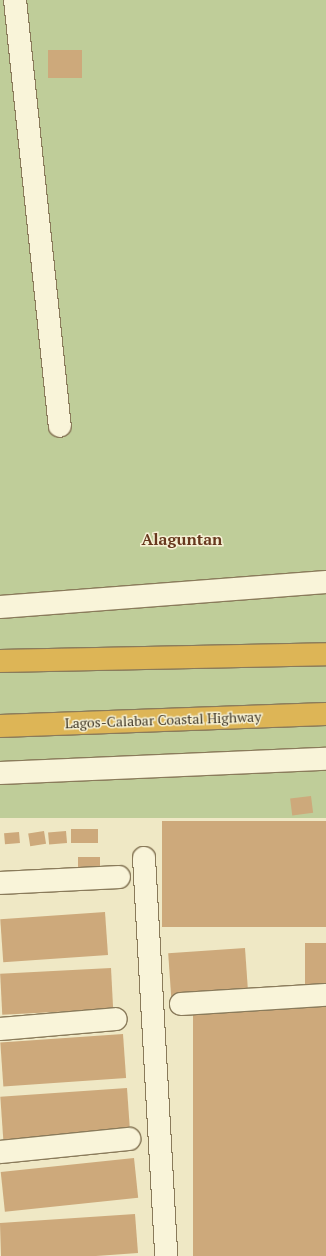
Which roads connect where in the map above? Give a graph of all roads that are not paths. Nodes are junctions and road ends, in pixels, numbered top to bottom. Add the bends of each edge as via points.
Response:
1 (15, 0) edge
2 (60, 426) dead end
3 (326, 582) edge
4 (0, 606) edge
5 (326, 654) edge
6 (0, 662) edge
7 (326, 714) edge
8 (0, 726) edge
9 (326, 759) edge
10 (0, 773) edge
11 (144, 858) dead end
12 (119, 877) dead end
13 (0, 883) edge
14 (326, 994) edge
15 (181, 1004) dead end
16 (116, 1019) dead end
17 (0, 1029) edge
18 (129, 1139) dead end
19 (0, 1152) edge
20 (166, 1256) edge

1 - 2 street
3 - 4 street
5 - 6 highway
7 - 8 highway, Lagos-Calabar Coastal Highway
9 - 10 street
11 - 20 street
12 - 13 street
14 - 15 street
16 - 17 street
18 - 19 street

